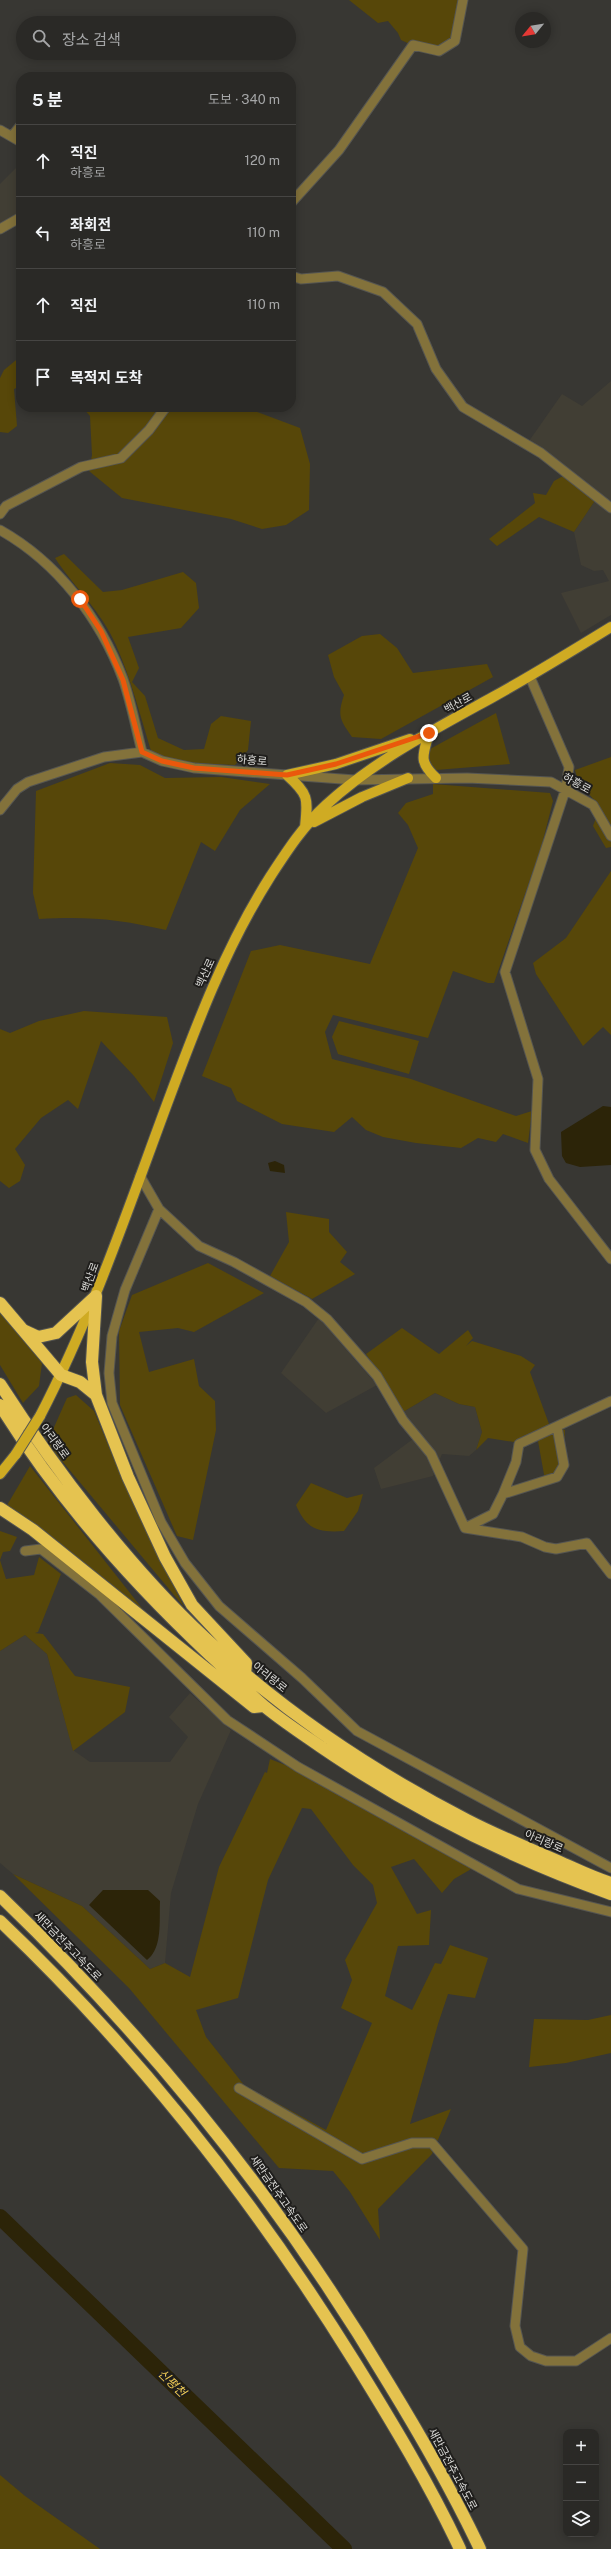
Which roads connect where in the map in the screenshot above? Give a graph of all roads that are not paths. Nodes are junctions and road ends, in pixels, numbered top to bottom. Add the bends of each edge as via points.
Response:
1 (463, 0) edge
2 (0, 130) edge
3 (16, 132) edge
4 (13, 136) junction
5 (16, 138) edge
6 (296, 197) edge
7 (16, 219) edge
8 (0, 229) edge
9 (296, 278) edge
10 (162, 412) edge
11 (611, 508) edge
12 (0, 514) edge
13 (0, 530) edge
14 (611, 627) edge
15 (530, 677) junction
16 (429, 733) junction
17 (142, 752) junction
18 (287, 775) junction
19 (408, 778) junction
20 (436, 778) junction
21 (355, 780) junction
22 (566, 788) junction
23 (0, 810) edge
24 (305, 827) junction
25 (611, 836) edge
26 (140, 1176) junction
27 (159, 1209) junction
28 (611, 1259) edge
29 (96, 1296) junction
30 (0, 1303) edge
31 (22, 1330) junction
32 (61, 1375) junction
33 (0, 1384) edge
34 (96, 1395) junction
35 (611, 1401) edge
36 (0, 1405) edge
37 (556, 1427) junction
38 (0, 1474) edge
39 (503, 1494) junction
40 (0, 1508) edge
41 (17, 1519) junction
42 (0, 1520) edge
43 (465, 1528) junction
44 (25, 1551) dead end
45 (611, 1574) edge
46 (245, 1674) junction
47 (264, 1706) junction
48 (611, 1868) edge
49 (611, 1883) edge
50 (611, 1894) edge
51 (0, 1896) edge
52 (611, 1912) edge
53 (0, 1921) edge
54 (239, 2088) dead end
55 (611, 2338) edge
56 (460, 2549) edge
57 (480, 2549) edge

1 - 6 street via 455,40 439,51 413,45 339,150
2 - 4 street
3 - 4 street
4 - 5 street
7 - 8 street
9 - 11 street via 338,276 383,292 416,324 436,369 464,407 541,453
10 - 12 street via 149,430 121,458 81,467 6,506
13 - 17 street via 23,543 51,569 80,599 101,631 123,680
14 - 15 main road, 백산로
15 - 16 main road, 백산로
15 - 22 street via 568,768
16 - 18 main road via 336,764
16 - 20 main road via 422,761
16 - 21 main road, 백산로
17 - 18 street, 하흥로 via 162,761 194,768
17 - 23 street via 104,757 28,782 17,789
18 - 21 street, 하흥로
18 - 24 main road via 306,794 308,800
19 - 20 street, 하흥로
19 - 21 street, 하흥로
19 - 24 main road via 362,797
20 - 22 street, 하흥로 via 551,782
21 - 24 main road, 백산로
22 - 25 street, 하흥로 via 594,805
22 - 28 street via 505,972 538,1079 535,1150 549,1179
24 - 26 main road, 백산로 via 244,917 203,1005
26 - 27 street
26 - 29 main road, 백산로
27 - 43 street via 199,1246 234,1262 306,1302 327,1319 377,1376 403,1420 431,1454
27 - 48 street via 125,1290 112,1336 112,1403 161,1522 185,1563 220,1606 302,1678 357,1731
29 - 31 highway via 56,1333 38,1337
29 - 32 main road, 백산로
29 - 34 highway via 92,1362
30 - 31 highway
31 - 32 highway
32 - 34 highway via 80,1382
32 - 38 main road, 백산로, bridge via 40,1416
33 - 46 highway, 아리랑로 via 42,1446 100,1522 183,1616
34 - 46 highway via 165,1557 192,1605 246,1663
35 - 37 street
36 - 47 highway via 33,1454 102,1544 157,1605
37 - 39 street via 520,1444 516,1462
37 - 39 street via 564,1465 557,1477
39 - 43 street via 493,1514
40 - 41 highway
41 - 42 highway
41 - 47 highway via 254,1707
43 - 45 street via 522,1537 556,1549 587,1543
44 - 52 street via 41,1549 100,1595 227,1720 298,1767 518,1889
46 - 49 highway, 아리랑로 via 347,1750 407,1789 500,1837
47 - 50 highway via 377,1784 469,1835 551,1873
51 - 57 highway, 새만금전주고속도로 via 131,2030 246,2170 349,2316 422,2438
53 - 56 highway via 113,2037 228,2176 312,2292 389,2417
54 - 55 street via 362,2159 412,2143 432,2143 523,2249 515,2326 520,2347 531,2356 546,2361 576,2361

